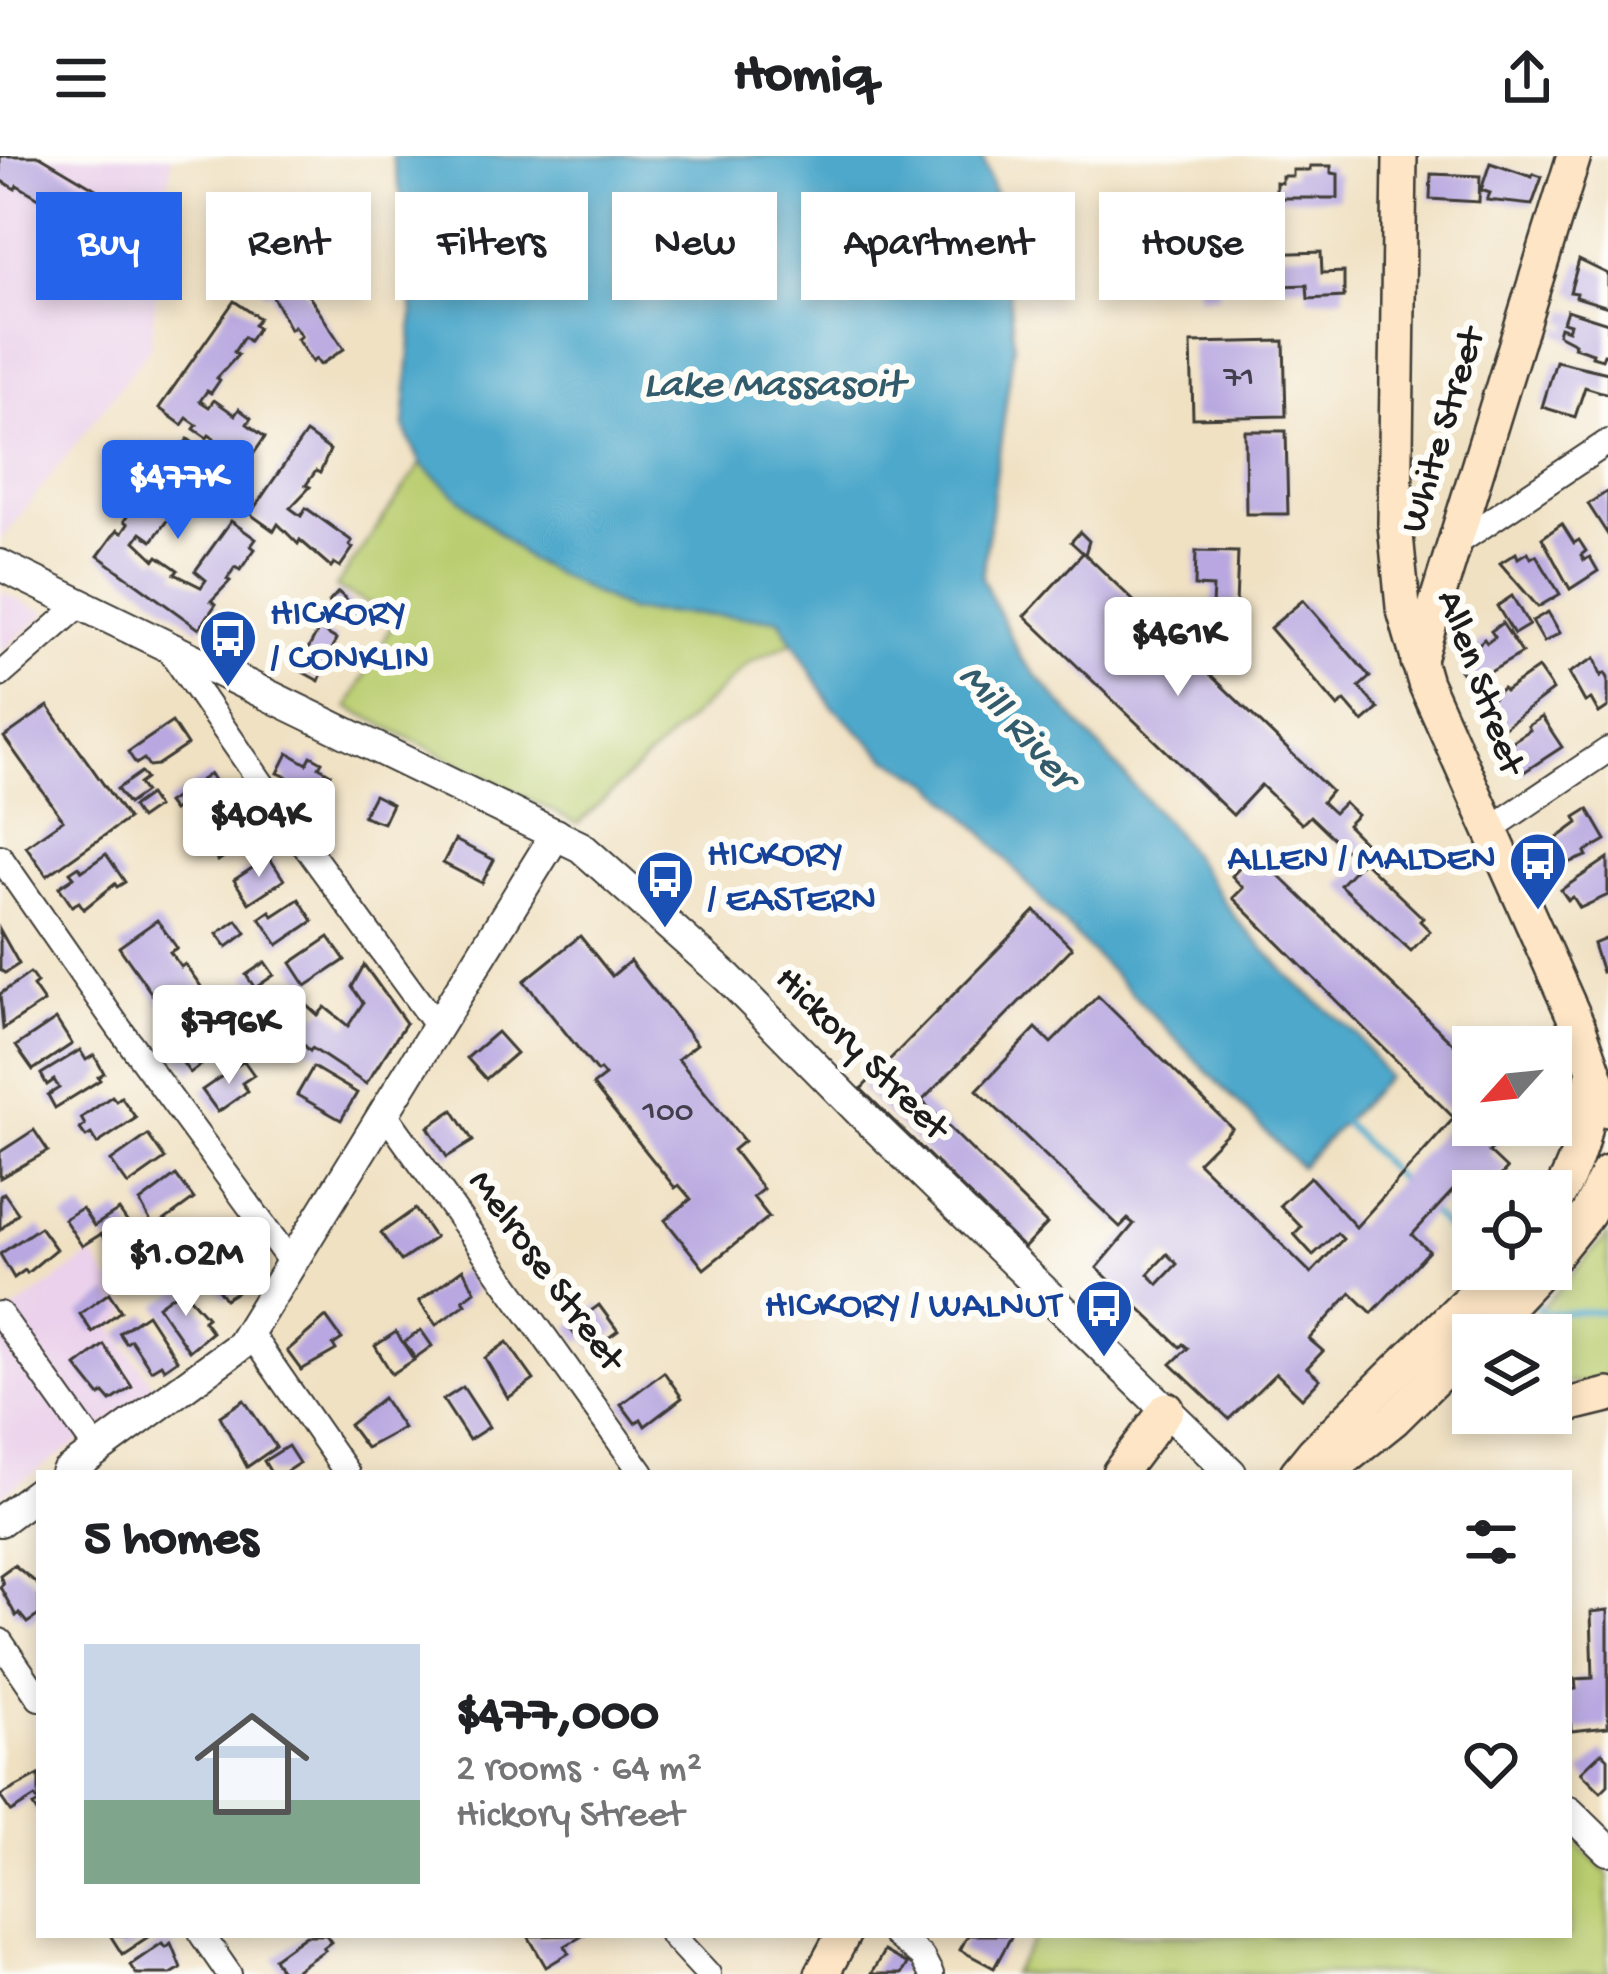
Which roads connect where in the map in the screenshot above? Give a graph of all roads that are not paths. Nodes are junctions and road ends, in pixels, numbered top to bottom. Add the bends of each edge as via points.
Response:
1 (1400, 156) edge
2 (1574, 156) edge
3 (1608, 442) edge
4 (1454, 544) junction
5 (0, 566) edge
6 (80, 604) junction
7 (166, 645) junction
8 (1418, 662) junction
9 (0, 675) edge
10 (1608, 750) edge
11 (1489, 830) junction
12 (556, 834) junction
13 (0, 857) edge
14 (438, 1028) junction
15 (1600, 1066) edge
16 (1608, 1110) edge
17 (386, 1115) junction
18 (1572, 1171) edge
19 (1608, 1172) edge
20 (1572, 1232) edge
21 (292, 1264) junction
22 (1517, 1290) edge
23 (0, 1314) edge
24 (1489, 1314) edge
25 (249, 1332) junction
26 (1452, 1345) edge
27 (1452, 1352) edge
28 (1608, 1395) edge
29 (1572, 1404) edge
30 (1167, 1409) junction
31 (98, 1450) junction
32 (70, 1470) edge
33 (345, 1470) edge
34 (640, 1470) edge
35 (1121, 1470) edge
36 (1228, 1470) edge
37 (1301, 1470) edge
38 (1331, 1470) edge
39 (36, 1494) edge
40 (0, 1521) edge
41 (0, 1641) edge
42 (36, 1694) edge
43 (1572, 1815) edge
44 (1608, 1850) edge
45 (204, 1938) edge
46 (675, 1938) edge
47 (841, 1938) edge
48 (900, 1938) edge
49 (229, 1974) edge
50 (708, 1974) edge
51 (822, 1974) edge
52 (932, 1974) edge

1 - 8 main road, Allen Street via 1395,533
2 - 4 main road, White Street
3 - 4 street
4 - 8 main road, White Street
5 - 6 street, Hickory Street
6 - 7 street, Hickory Street
6 - 9 street
7 - 12 street, Hickory Street
7 - 14 street
8 - 11 main road, Allen Street
10 - 11 street
11 - 15 main road, Allen Street
12 - 14 street
12 - 30 street, Hickory Street via 581,847 728,978
13 - 21 street
14 - 17 street
15 - 16 main road, Allen Street
15 - 18 main road, Allen Street
17 - 21 street
17 - 34 street, Melrose Street
19 - 20 main road
21 - 25 street
22 - 24 main road
23 - 31 street
25 - 31 street
25 - 33 street
26 - 37 main road
27 - 38 main road via 1393,1420
28 - 29 main road
30 - 35 main road
30 - 36 street, Hickory Street
31 - 32 street
39 - 40 street
41 - 42 street
43 - 44 street
45 - 49 street
46 - 50 street
47 - 51 main road
48 - 52 street

